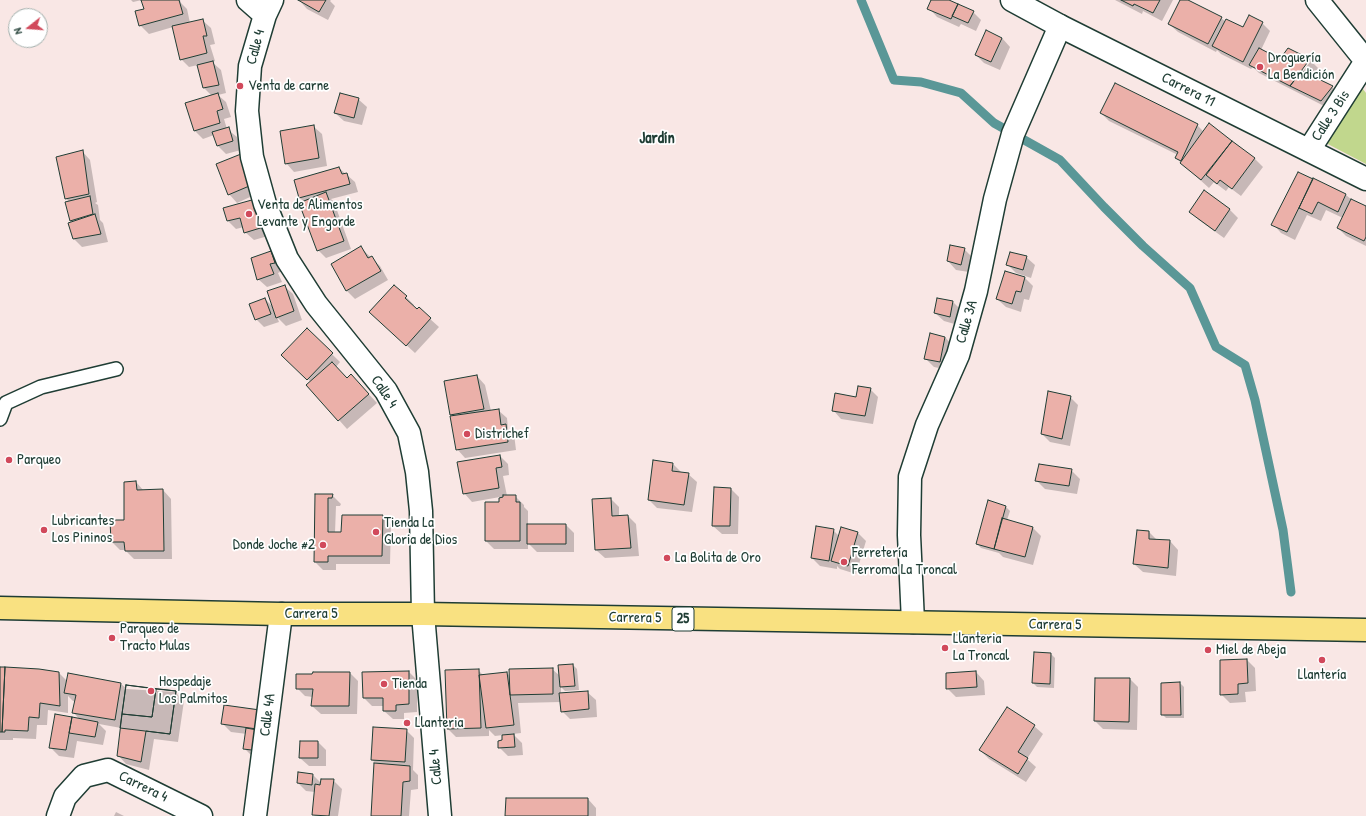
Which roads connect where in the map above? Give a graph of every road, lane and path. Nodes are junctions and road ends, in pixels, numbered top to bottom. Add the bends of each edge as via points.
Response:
1 (248, 0) edge
2 (1012, 0) edge
3 (1317, 0) edge
4 (268, 7) edge
5 (1060, 26) junction
6 (1366, 61) edge
7 (1308, 150) junction
8 (1366, 179) edge
9 (116, 369) dead end
10 (0, 418) edge
11 (0, 608) edge
12 (281, 614) junction
13 (423, 614) junction
14 (913, 622) junction
15 (1366, 630) edge
16 (58, 816) edge
17 (201, 816) edge
18 (255, 816) edge
19 (440, 816) edge

1 - 4 street
2 - 5 street, Carrera 11
3 - 6 street
4 - 13 street, Calle 4 via 250,66 247,111 252,157 265,204 287,259 316,304 386,391 410,433 421,511
5 - 7 street, Carrera 11
5 - 14 street, Calle 3A via 1013,134 995,199 976,291 958,355 927,425 910,477 909,536
6 - 7 street, Calle 3 Bis
7 - 8 street, Carrera 11
9 - 10 lane via 41,387 6,403
11 - 12 highway, Carrera 5 / 25
12 - 13 highway, Carrera 5 / 25
12 - 18 street, Calle 4A
13 - 14 highway, Carrera 5 / 25
13 - 19 street, Calle 4
14 - 15 highway, Carrera 5 / 25
16 - 17 street, Carrera 4 via 65,797 84,776 108,770

